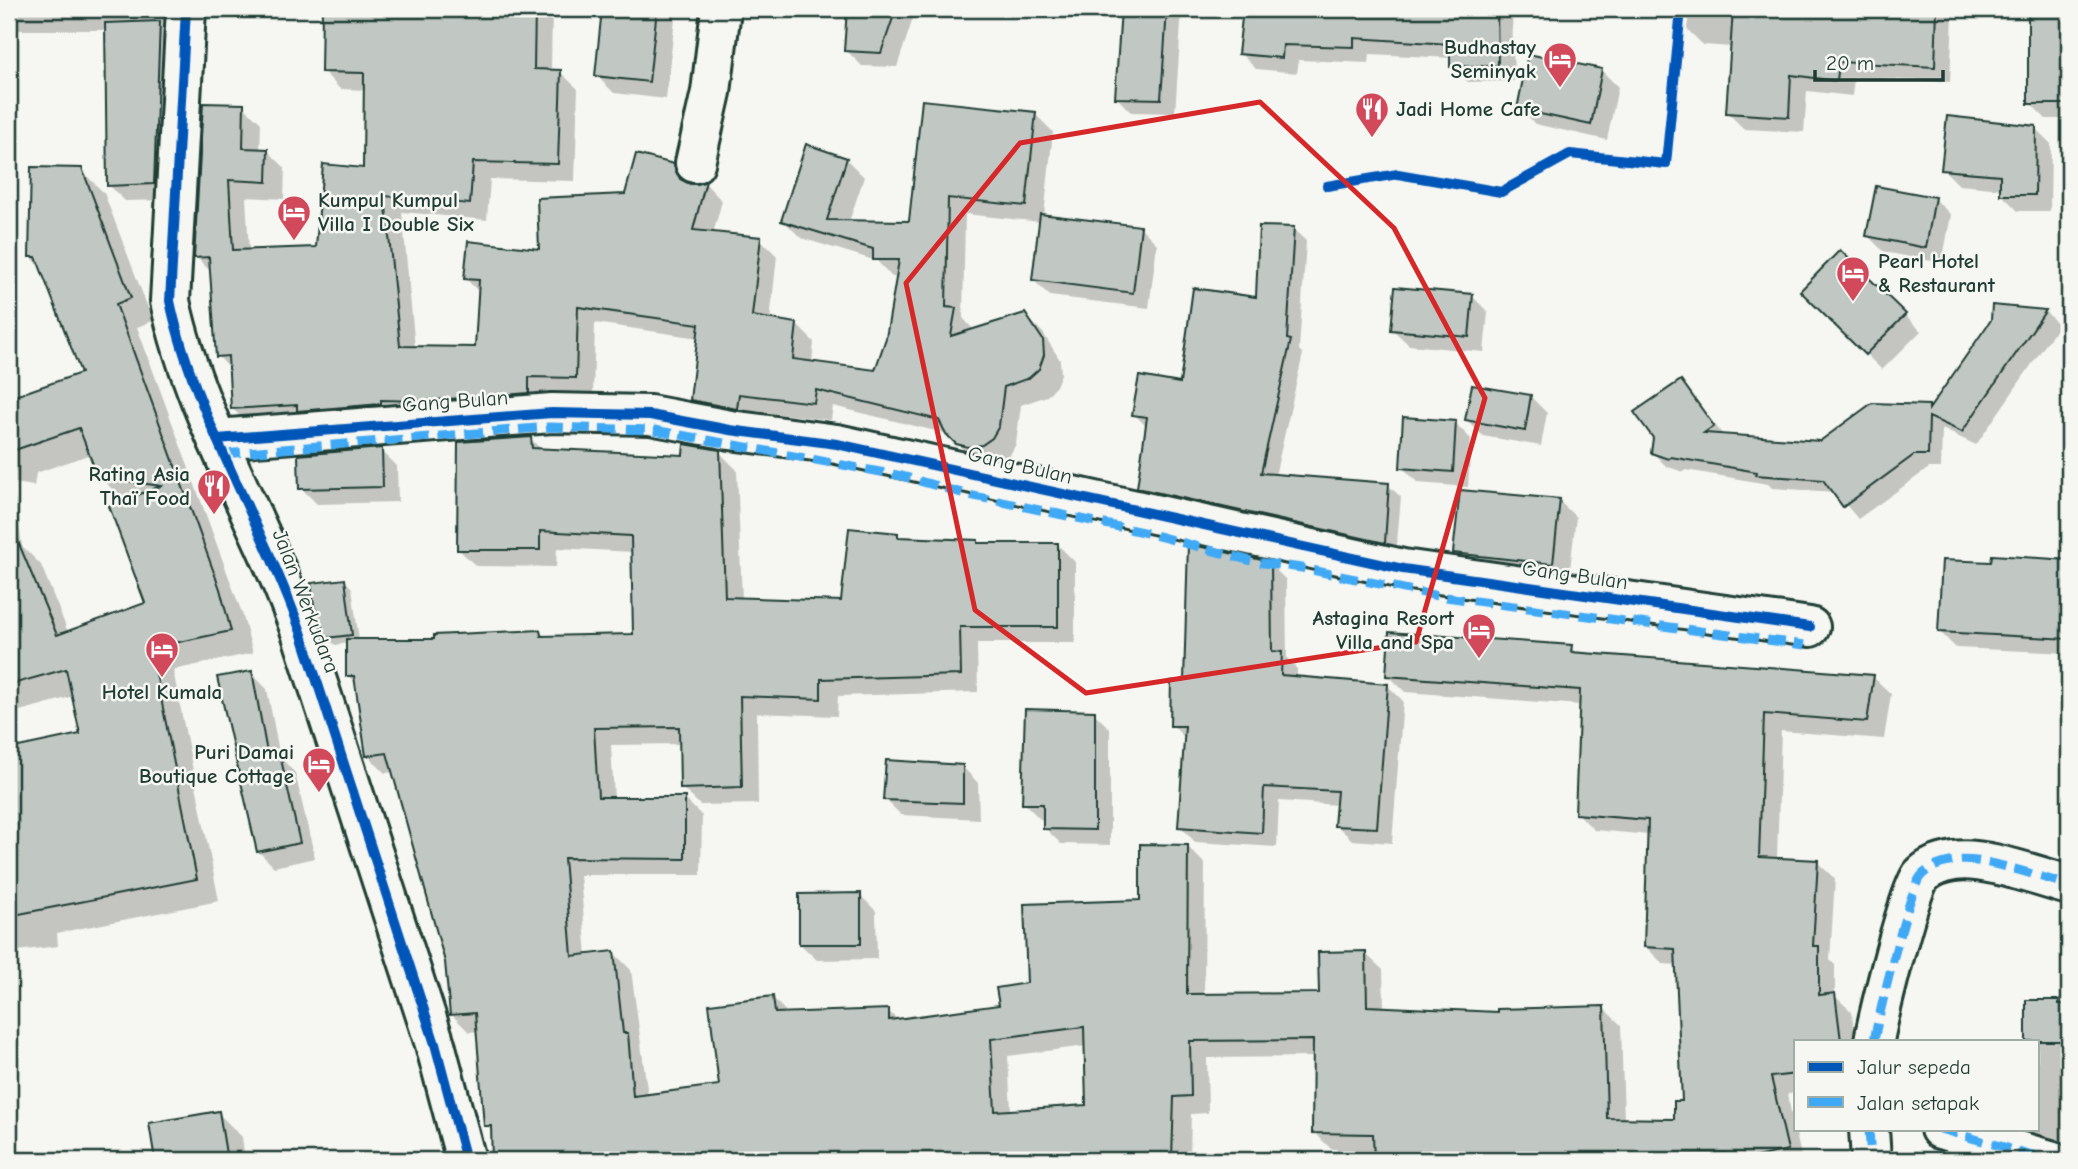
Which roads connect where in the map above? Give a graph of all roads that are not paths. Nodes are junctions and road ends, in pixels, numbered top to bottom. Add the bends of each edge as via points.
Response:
1 (186, 9) edge
2 (721, 9) edge
3 (695, 163) dead end
4 (220, 447) junction
5 (1808, 636) dead end
6 (2069, 885) edge
7 (1874, 1040) edge
8 (1869, 1130) edge
9 (1944, 1130) edge
10 (466, 1160) edge
11 (1871, 1160) edge
12 (2050, 1160) edge

1 - 4 street, Jalan Werkudara via 170,301 180,348
2 - 3 street via 711,92
4 - 5 street, Gang Bulan via 552,413 650,415 837,444 1403,569
4 - 10 street, Jalan Werkudara via 282,579 297,622 435,1044
6 - 7 street via 1988,864 1956,860 1934,866 1919,878
8 - 11 street
9 - 12 street

